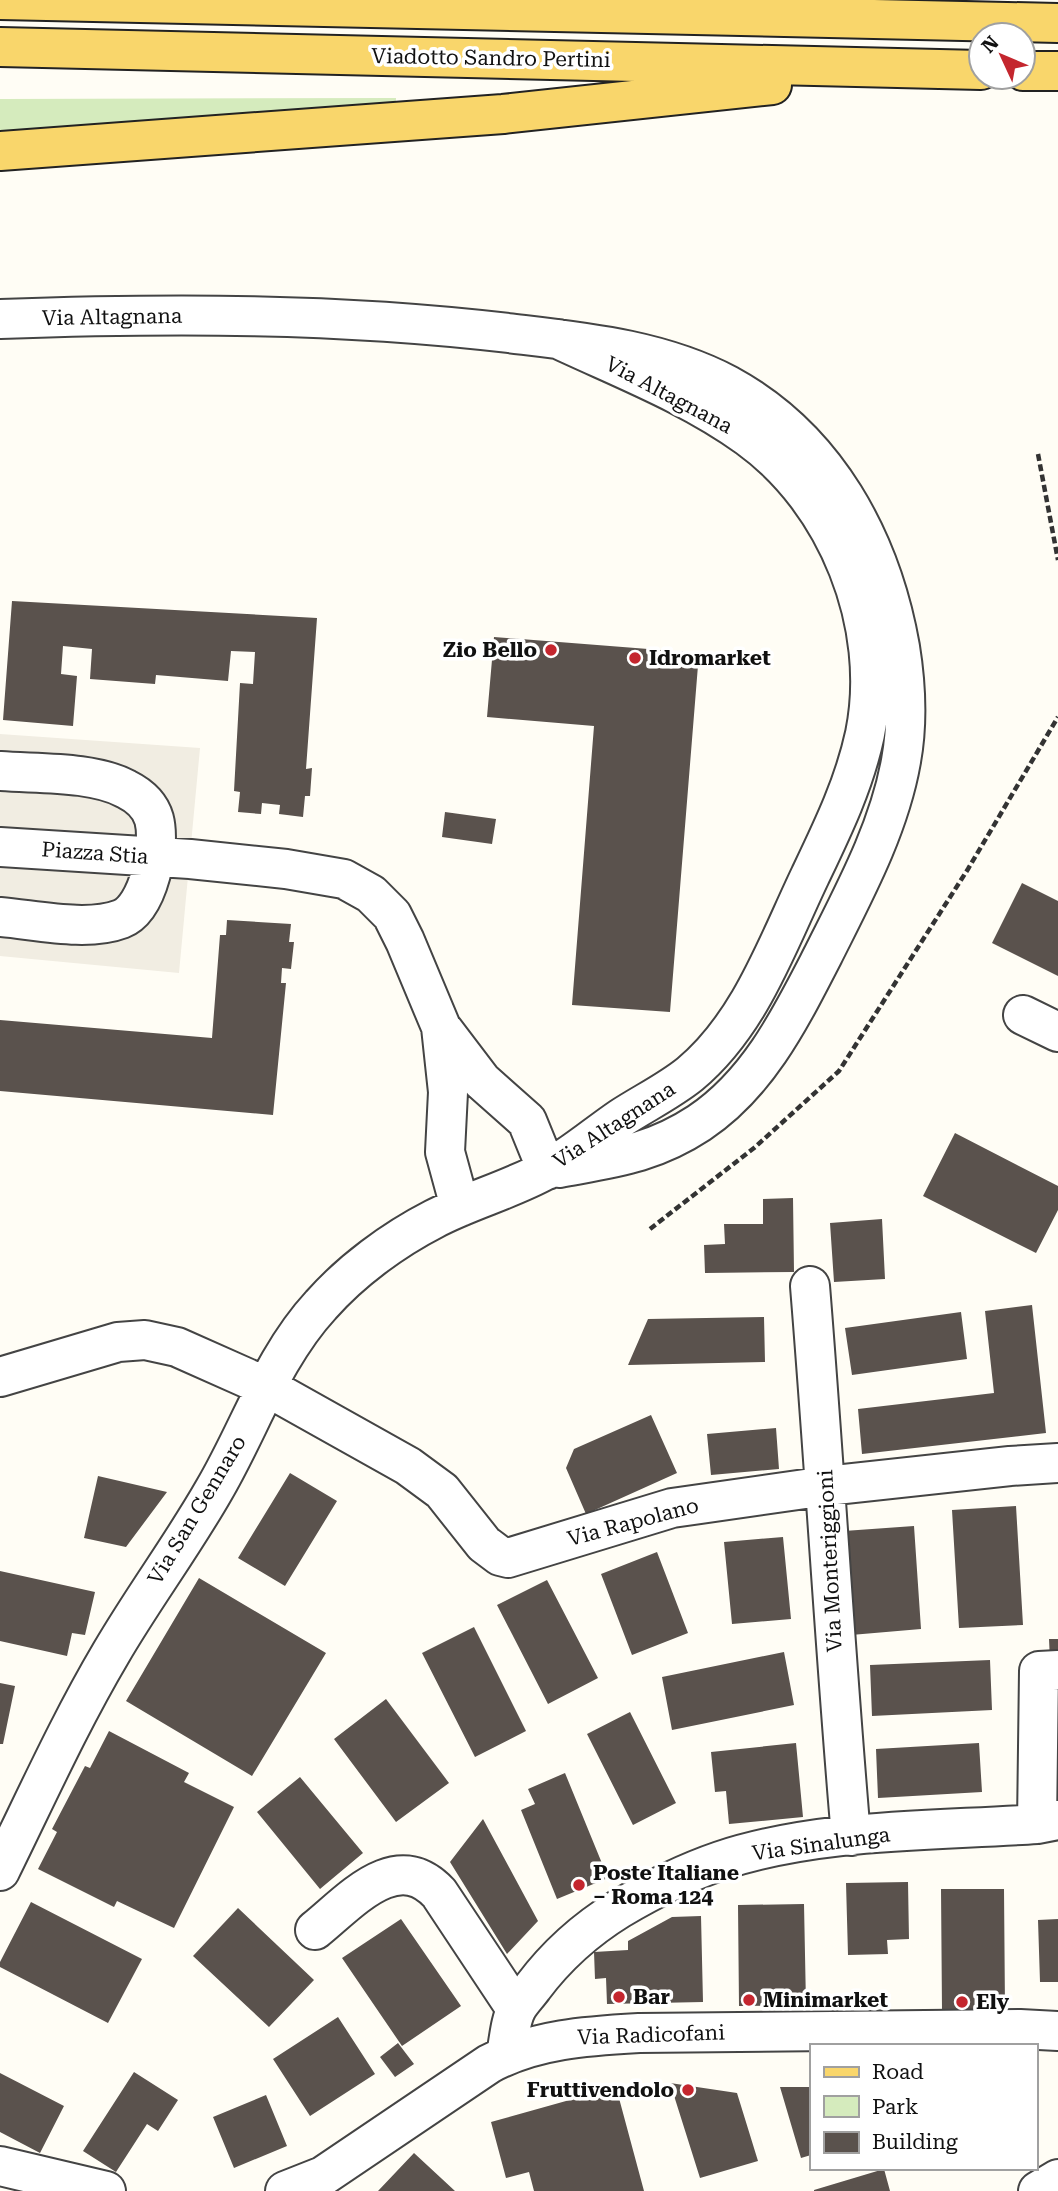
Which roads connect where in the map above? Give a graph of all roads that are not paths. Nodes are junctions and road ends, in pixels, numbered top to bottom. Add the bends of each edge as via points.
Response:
1 (817, 0) edge
2 (0, 1) edge
3 (918, 20) junction
4 (1058, 23) edge
5 (0, 47) edge
6 (922, 68) junction
7 (967, 70) edge
8 (1037, 71) edge
9 (1058, 71) edge
10 (0, 151) edge
11 (0, 319) edge
12 (558, 339) junction
13 (0, 771) edge
14 (0, 847) edge
15 (172, 858) junction
16 (0, 917) edge
17 (774, 950) junction
18 (748, 1002) junction
19 (1024, 1014) dead end
20 (441, 1027) junction
21 (1058, 1032) edge
22 (765, 1048) junction
23 (547, 1170) junction
24 (460, 1207) junction
25 (810, 1286) dead end
26 (0, 1377) edge
27 (267, 1387) junction
28 (1058, 1463) edge
29 (826, 1486) junction
30 (1058, 1670) edge
31 (1048, 1738) edge
32 (1047, 1822) edge
33 (850, 1836) junction
34 (0, 1871) edge
35 (315, 1930) dead end
36 (516, 2009) junction
37 (1058, 2031) edge
38 (506, 2055) junction
39 (0, 2166) edge
40 (1058, 2179) edge
41 (301, 2188) edge
42 (106, 2191) edge
43 (1038, 2191) edge

1 - 3 main road
2 - 3 main road
3 - 4 main road
5 - 6 main road, Viadotto Sandro Pertini
6 - 7 main road, Viadotto Sandro Pertini
6 - 10 main road via 503,114
8 - 9 main road
11 - 12 street, Via Altagnana via 282,315
12 - 17 street, Via Altagnana via 691,402 760,446 812,500 852,580 868,660 866,728 846,799
12 - 22 street, Via Altagnana via 620,348 692,370 729,386 770,414 815,456 850,503 891,603 906,719 893,796 846,909 797,1004
13 - 15 street via 100,780 139,796 155,820 156,839
14 - 15 street, Piazza Stia
15 - 16 street via 136,909 124,918 87,925
15 - 20 street via 320,874 344,879 371,894 391,915 405,941
17 - 18 street, Via Altagnana
17 - 22 street via 788,977
18 - 22 street via 761,1014
18 - 23 street, Via Altagnana via 728,1034 694,1071
19 - 21 street
20 - 23 street via 482,1081 527,1121
20 - 24 street via 448,1092 445,1152
22 - 23 street, Via Altagnana via 740,1087 675,1137 635,1154
23 - 24 street, Via San Gennaro
24 - 27 street, Via San Gennaro via 409,1233 321,1304
25 - 29 street, Via Monteriggioni
26 - 27 street, Via Rapolano via 118,1342 145,1340 202,1356
27 - 29 street, Via Rapolano via 429,1479 484,1544 508,1558 659,1511
27 - 34 street, Via San Gennaro via 215,1488 136,1610 69,1726
28 - 29 street, Via Rapolano
29 - 33 street, Via Monteriggioni
30 - 31 street via 1039,1671
31 - 32 street
32 - 33 street, Via Sinalunga
33 - 36 street, Via Sinalunga via 721,1861 650,1891 585,1931
35 - 36 street via 381,1878 416,1876 439,1893
36 - 38 street, Via Sinalunga
37 - 38 street, Via Radicofani via 639,2033 568,2038
38 - 41 street, Via Radicofani
39 - 42 street
40 - 43 street

